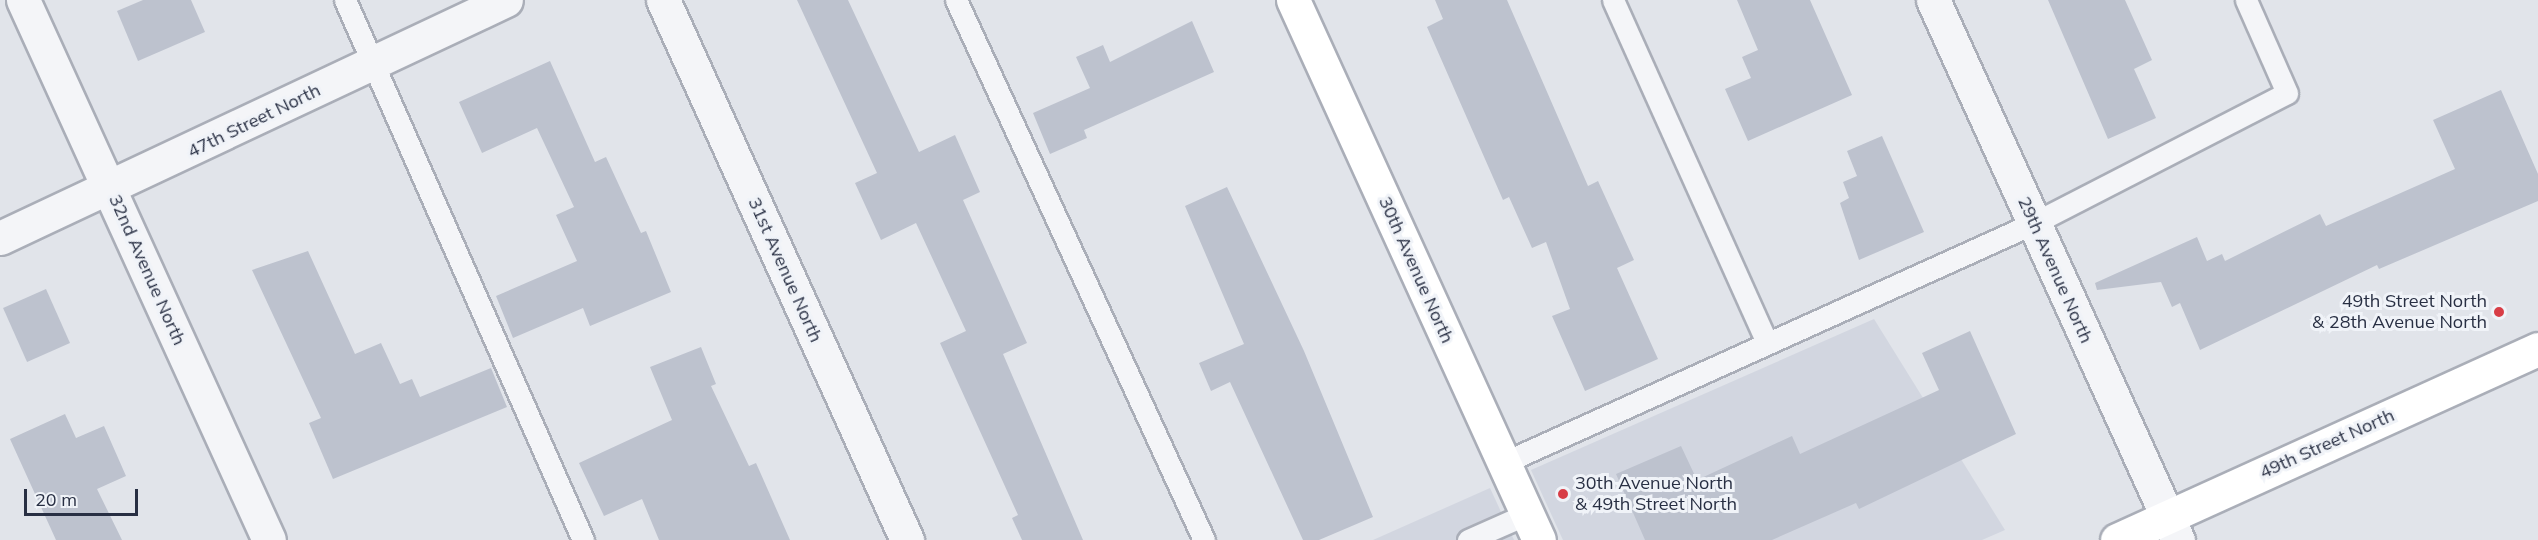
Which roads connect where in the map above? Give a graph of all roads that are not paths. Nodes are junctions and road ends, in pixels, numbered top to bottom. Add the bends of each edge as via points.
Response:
1 (23, 0) edge
2 (345, 0) edge
3 (506, 0) edge
4 (663, 0) edge
5 (956, 0) edge
6 (1293, 0) edge
7 (1613, 0) edge
8 (1933, 0) edge
9 (2246, 0) edge
10 (374, 64) junction
11 (111, 189) junction
12 (2034, 223) junction
13 (0, 238) edge
14 (1767, 343) junction
15 (2538, 349) edge
16 (1503, 463) junction
17 (1533, 527) edge
18 (2172, 528) edge
19 (269, 540) edge
20 (583, 540) edge
21 (907, 540) edge
22 (1204, 540) edge
23 (1468, 540) edge
24 (2117, 540) edge

1 - 11 street, 32nd Avenue North
2 - 10 lane
3 - 10 street, 47th Street North
4 - 21 street, 31st Avenue North
5 - 22 lane
6 - 16 street, 30th Avenue North
7 - 14 lane
8 - 12 street, 29th Avenue North
9 - 12 lane via 2287,93
10 - 11 street, 47th Street North
10 - 20 lane
11 - 13 street, 47th Street North
11 - 19 street, 32nd Avenue North
12 - 14 lane
12 - 18 street, 29th Avenue North
14 - 16 lane
15 - 18 street, 49th Street North
16 - 17 street, 30th Avenue North
17 - 23 lane
18 - 24 street, 49th Street North

